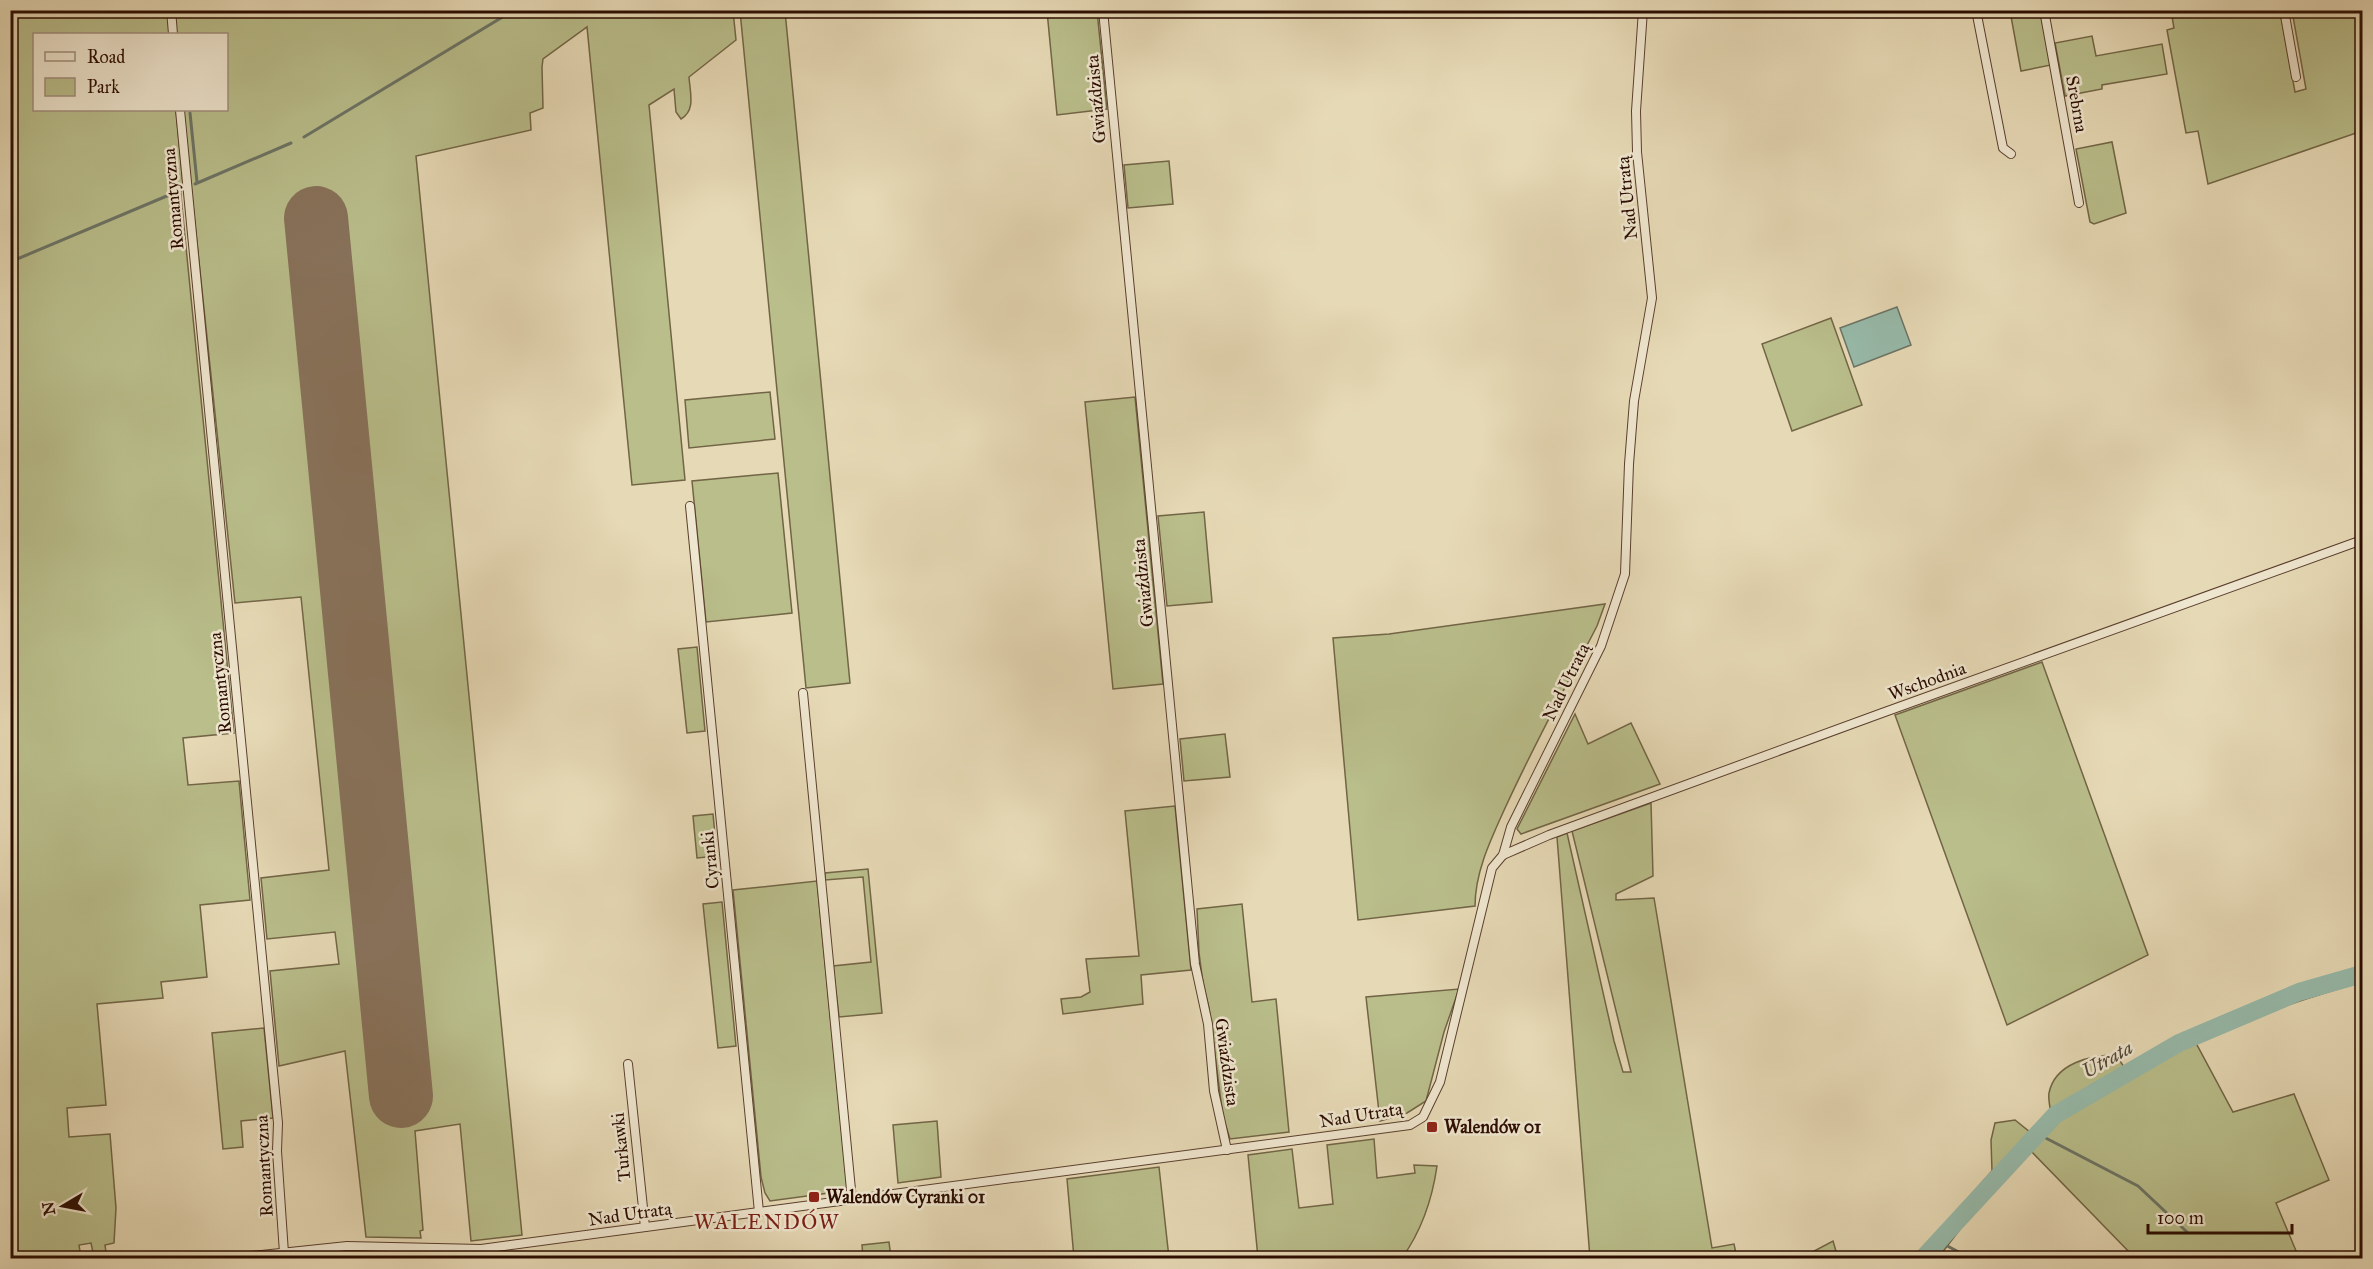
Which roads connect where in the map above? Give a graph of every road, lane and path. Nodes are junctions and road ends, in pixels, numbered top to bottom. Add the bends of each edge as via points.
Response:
1 (171, 10) edge
2 (1103, 10) edge
3 (1643, 10) edge
4 (1976, 10) edge
5 (2044, 10) edge
6 (2284, 10) edge
7 (173, 33) edge
8 (2296, 77) dead end
9 (180, 111) edge
10 (2011, 154) dead end
11 (2079, 203) dead end
12 (690, 506) dead end
13 (2362, 540) edge
14 (803, 693) dead end
15 (1503, 855) junction
16 (628, 1064) dead end
17 (1227, 1150) junction
18 (852, 1200) junction
19 (759, 1212) junction
20 (645, 1227) junction
21 (284, 1253) junction
22 (232, 1258) edge

1 - 7 street
2 - 17 street, Gwiaździsta via 1195,964
3 - 15 street, Nad Utratą via 1637,152 1652,298 1634,401 1625,574 1601,646 1510,827
4 - 10 street via 2002,148
5 - 11 street, Srebrna
6 - 8 street
9 - 21 street, Romantyczna via 278,1123
12 - 19 street, Cyranki
13 - 15 street, Wschodnia
14 - 18 street
15 - 17 street, Nad Utratą via 1492,868 1440,1082 1423,1117 1410,1125
16 - 20 street, Turkawki
17 - 18 street, Nad Utratą
18 - 19 street, Nad Utratą
19 - 20 street, Nad Utratą
20 - 21 street, Nad Utratą via 481,1249 347,1246
21 - 22 street, Nad Utratą

